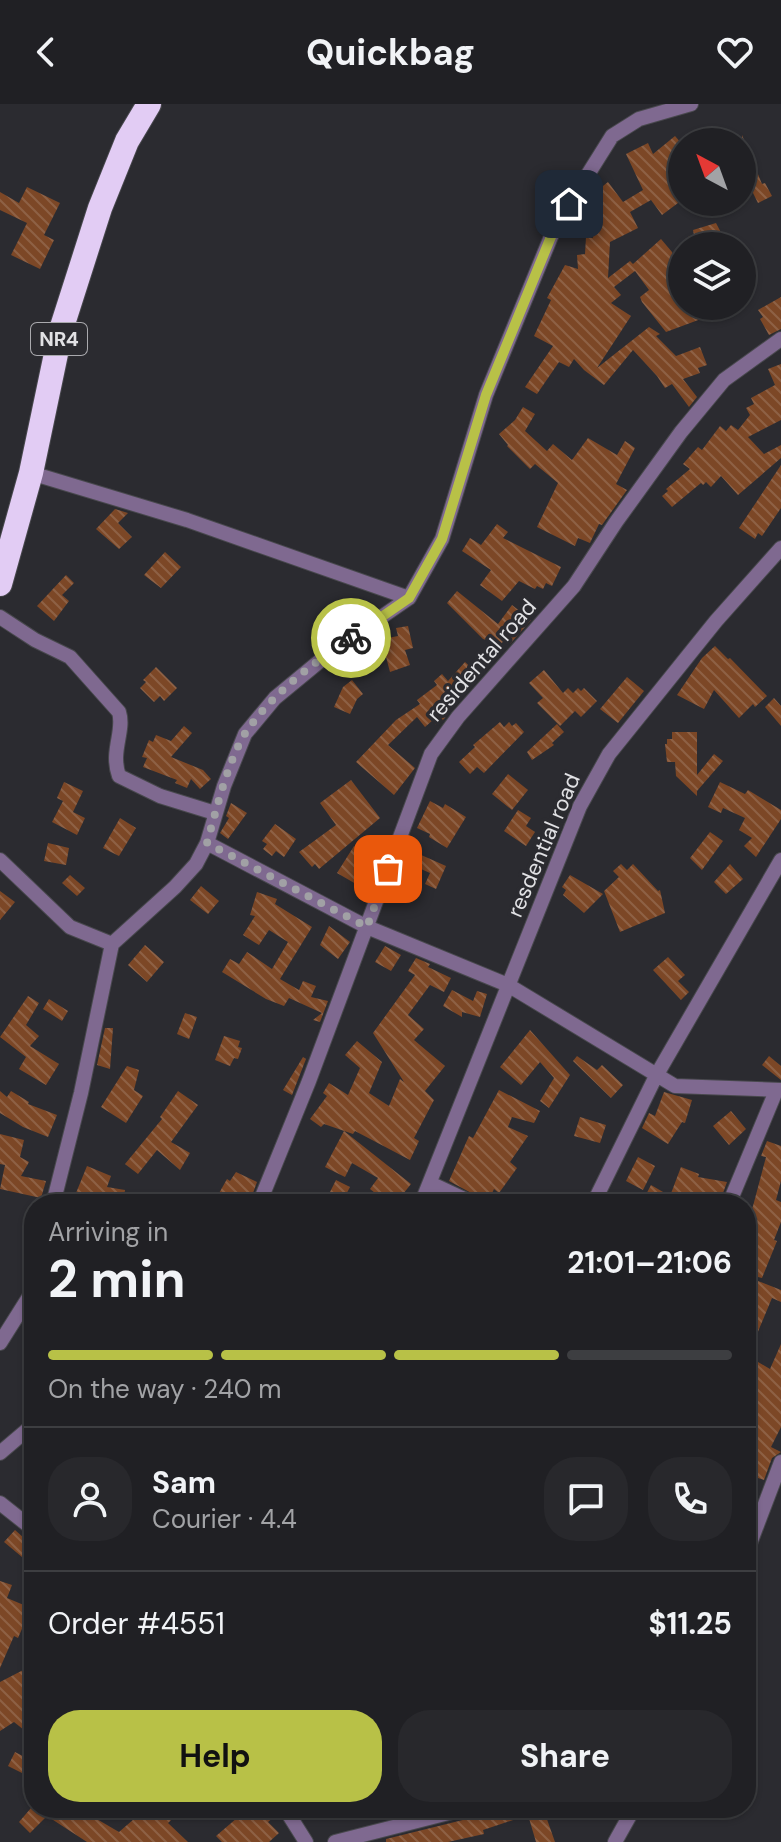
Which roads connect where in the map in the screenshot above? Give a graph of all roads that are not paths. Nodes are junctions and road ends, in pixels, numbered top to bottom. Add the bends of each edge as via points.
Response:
1 (149, 104) edge
2 (691, 104) edge
3 (781, 339) edge
4 (31, 473) junction
5 (781, 548) edge
6 (0, 584) edge
7 (409, 598) junction
8 (0, 617) edge
9 (215, 813) junction
10 (207, 843) junction
11 (0, 860) edge
12 (781, 860) edge
13 (367, 927) junction
14 (112, 944) junction
15 (508, 985) junction
16 (656, 1076) junction
17 (778, 1090) edge
18 (430, 1183) junction
19 (56, 1194) edge
20 (263, 1194) edge
21 (425, 1194) edge
22 (454, 1194) edge
23 (598, 1194) edge
24 (733, 1194) edge
25 (24, 1305) edge
26 (0, 1343) edge
27 (24, 1433) edge
28 (0, 1453) edge
29 (781, 1462) edge
30 (0, 1503) edge
31 (773, 1504) edge
32 (24, 1522) edge
33 (756, 1528) edge
34 (291, 1818) edge
35 (429, 1818) edge
36 (628, 1818) edge
37 (306, 1842) edge
38 (335, 1842) edge
39 (615, 1842) edge

1 - 4 highway, NR4 via 127,141 100,208 61,330
2 - 7 street via 639,119 612,136 555,227 486,395 442,539
3 - 13 street, residental road via 724,380 681,432 574,586 431,754
4 - 6 highway, NR4
4 - 7 street via 187,520
5 - 15 street, resdential road via 609,754 580,806
7 - 9 street via 275,698 245,734
8 - 9 street via 70,657 119,712 119,776
9 - 10 street
10 - 13 street
10 - 14 street via 175,887
11 - 14 street via 70,927
12 - 16 street
13 - 15 street
13 - 20 street, residental road
14 - 19 street
15 - 16 street
15 - 18 street, resdential road
16 - 17 street via 675,1086
16 - 23 street
17 - 24 street
18 - 21 street, resdential road
18 - 22 street
25 - 26 street
27 - 28 street
29 - 31 street
30 - 32 street
31 - 33 street
34 - 37 street
35 - 38 street
36 - 39 street

